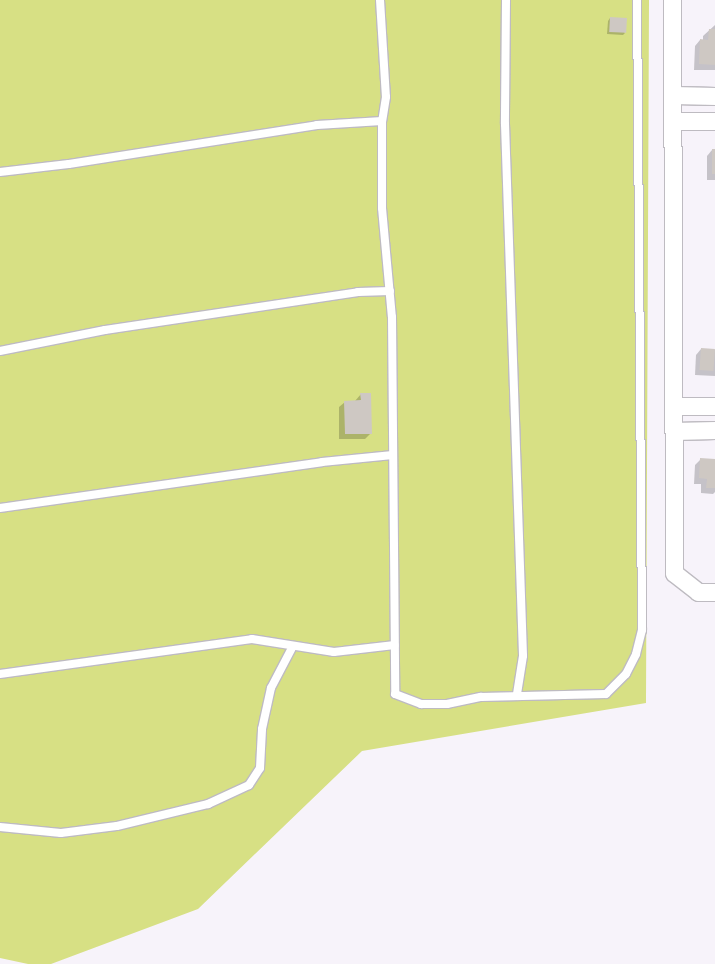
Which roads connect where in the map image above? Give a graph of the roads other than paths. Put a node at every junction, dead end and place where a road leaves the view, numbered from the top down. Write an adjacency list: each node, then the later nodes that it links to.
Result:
1 (380, 0): 7 (lane)
2 (506, 0): 23 (lane)
3 (637, 0): 23 (lane)
4 (672, 0): 5 (street)
5 (674, 95): 6 (street); 8 (street)
6 (715, 96)
7 (382, 121): 10 (lane); 11 (lane)
8 (673, 121): 9 (street); 13 (street)
9 (715, 121)
10 (0, 172)
11 (390, 291): 12 (lane); 17 (lane)
12 (0, 351)
13 (675, 406): 14 (street); 16 (street)
14 (715, 406)
15 (715, 430): 16 (street)
16 (674, 431): 19 (street)
17 (393, 455): 18 (lane); 20 (lane)
18 (0, 508)
19 (715, 592)
20 (395, 645): 21 (lane); 23 (lane)
21 (293, 646): 22 (lane); 24 (lane)
22 (0, 674)
23 (517, 695)
24 (0, 827)

